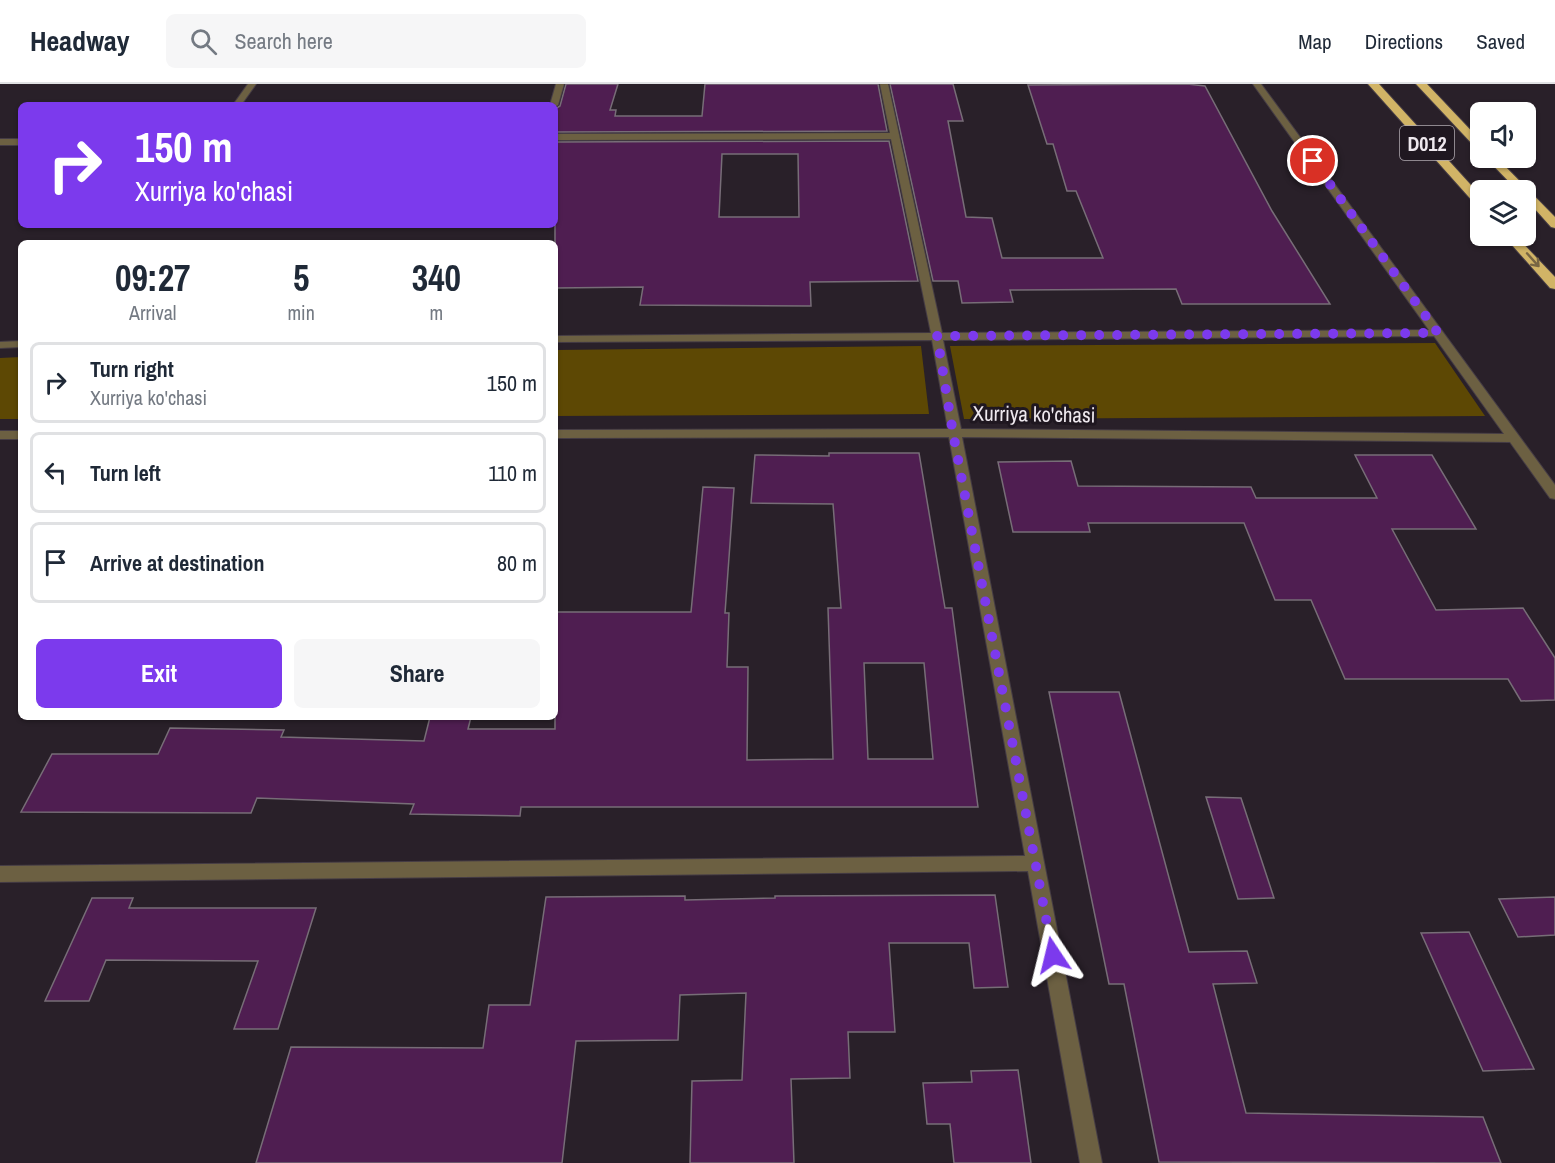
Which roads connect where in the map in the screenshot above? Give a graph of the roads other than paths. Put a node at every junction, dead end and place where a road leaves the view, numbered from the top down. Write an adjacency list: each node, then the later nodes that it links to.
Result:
1 (252, 84): 7 (street)
2 (560, 84): 8 (street)
3 (884, 84): 10 (street)
4 (1257, 84): 21 (street)
5 (1373, 84): 16 (highway, D012)
6 (1421, 84): 9 (highway, D012)
7 (239, 102)
8 (555, 102)
9 (1470, 135)
10 (893, 136): 11 (street); 22 (street)
11 (558, 137)
12 (0, 142): 13 (street)
13 (18, 142)
14 (1501, 168): 15 (highway)
15 (1512, 180)
16 (1470, 191)
17 (1536, 204): 18 (highway)
18 (1555, 224)
19 (1519, 246): 20 (highway, one-way to 20)
20 (1555, 285)
21 (1438, 333): 22 (street); 30 (street)
22 (937, 336): 23 (street); 26 (street)
23 (558, 339)
24 (18, 344): 25 (street)
25 (0, 345)
26 (953, 433): 27 (street, Xurriya ko'chasi); 30 (street, Xurriya ko'chasi); 32 (street)
27 (558, 434)
28 (0, 435): 29 (street)
29 (18, 435)
30 (1514, 438): 31 (street)
31 (1555, 495)
32 (1037, 863): 33 (street); 34 (street)
33 (0, 874)
34 (1091, 1163)

